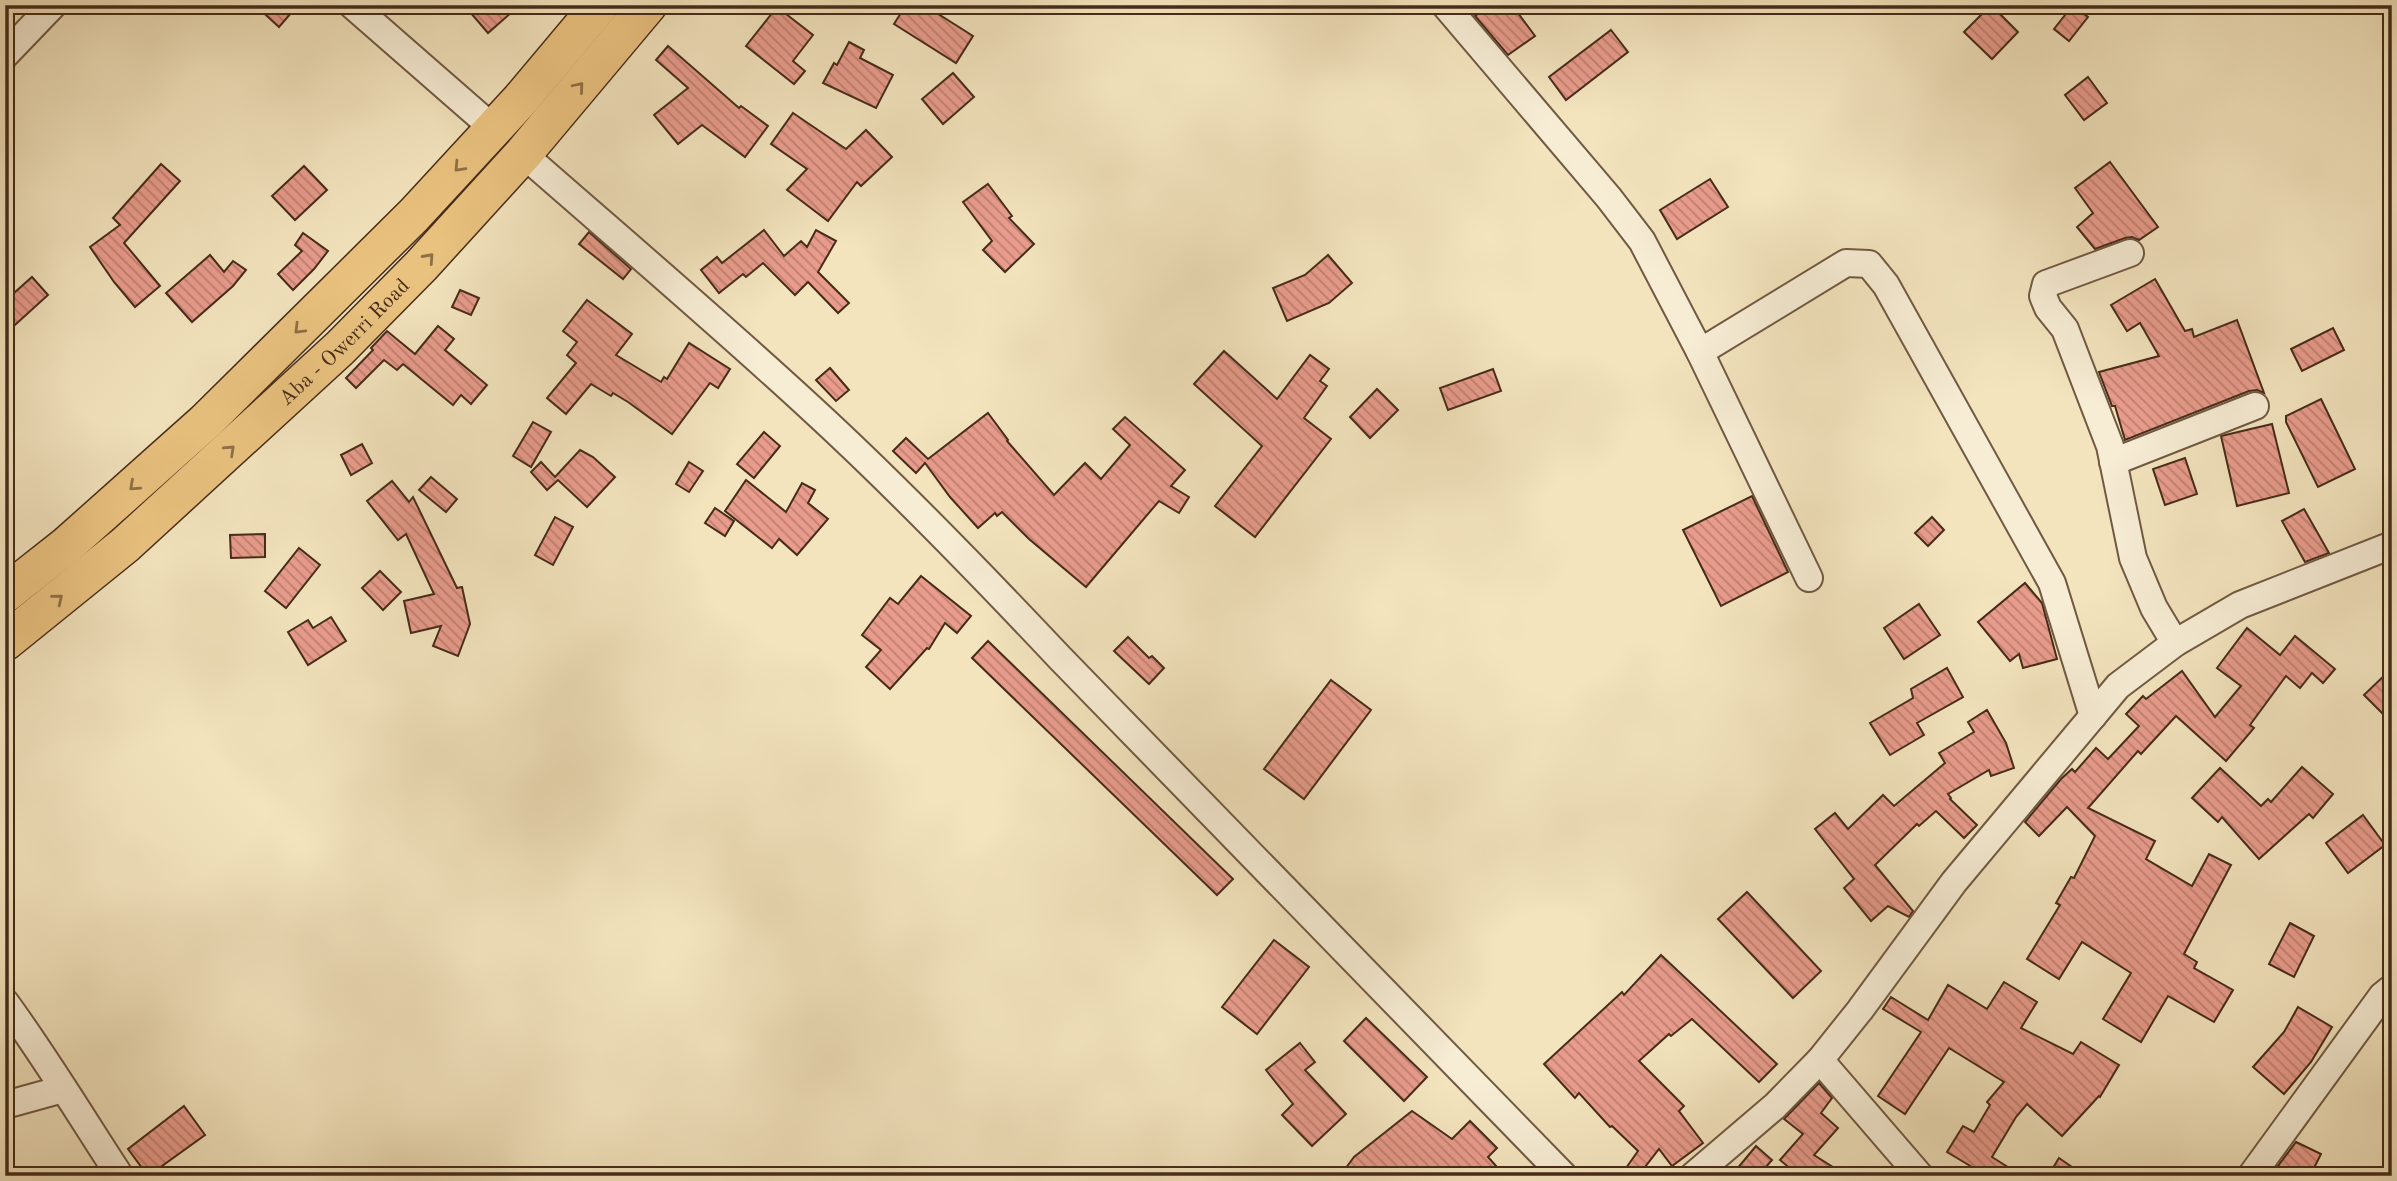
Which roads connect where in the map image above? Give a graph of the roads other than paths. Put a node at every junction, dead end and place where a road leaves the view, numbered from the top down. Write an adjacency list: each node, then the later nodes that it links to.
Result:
1 (53, 5): 6 (street)
2 (352, 5): 7 (street)
3 (600, 5): 7 (highway, Aba - Owerri Road)
4 (648, 5): 8 (highway, Aba - Owerri Road, one-way to 4)
5 (1445, 5): 10 (street)
6 (5, 55)
7 (494, 129): 15 (highway, Aba - Owerri Road, one-way to 15)
8 (523, 154): 16 (highway, Aba - Owerri Road, one-way to 8); 25 (street)
9 (2130, 253): 12 (street)
10 (1700, 352): 14 (street); 18 (street)
11 (2255, 406): 12 (street)
12 (2113, 462): 17 (street)
13 (2392, 545): 17 (street)
14 (1809, 578)
15 (5, 594)
16 (5, 642)
17 (2175, 643): 18 (street)
18 (2093, 716): 21 (street)
19 (2392, 988): 28 (street)
20 (5, 1002): 22 (street)
21 (1820, 1060): 26 (street); 27 (street)
22 (63, 1090): 23 (street); 24 (street)
23 (5, 1105)
24 (120, 1176)
25 (1564, 1176)
26 (1693, 1176)
27 (1920, 1176)
28 (2251, 1176)

